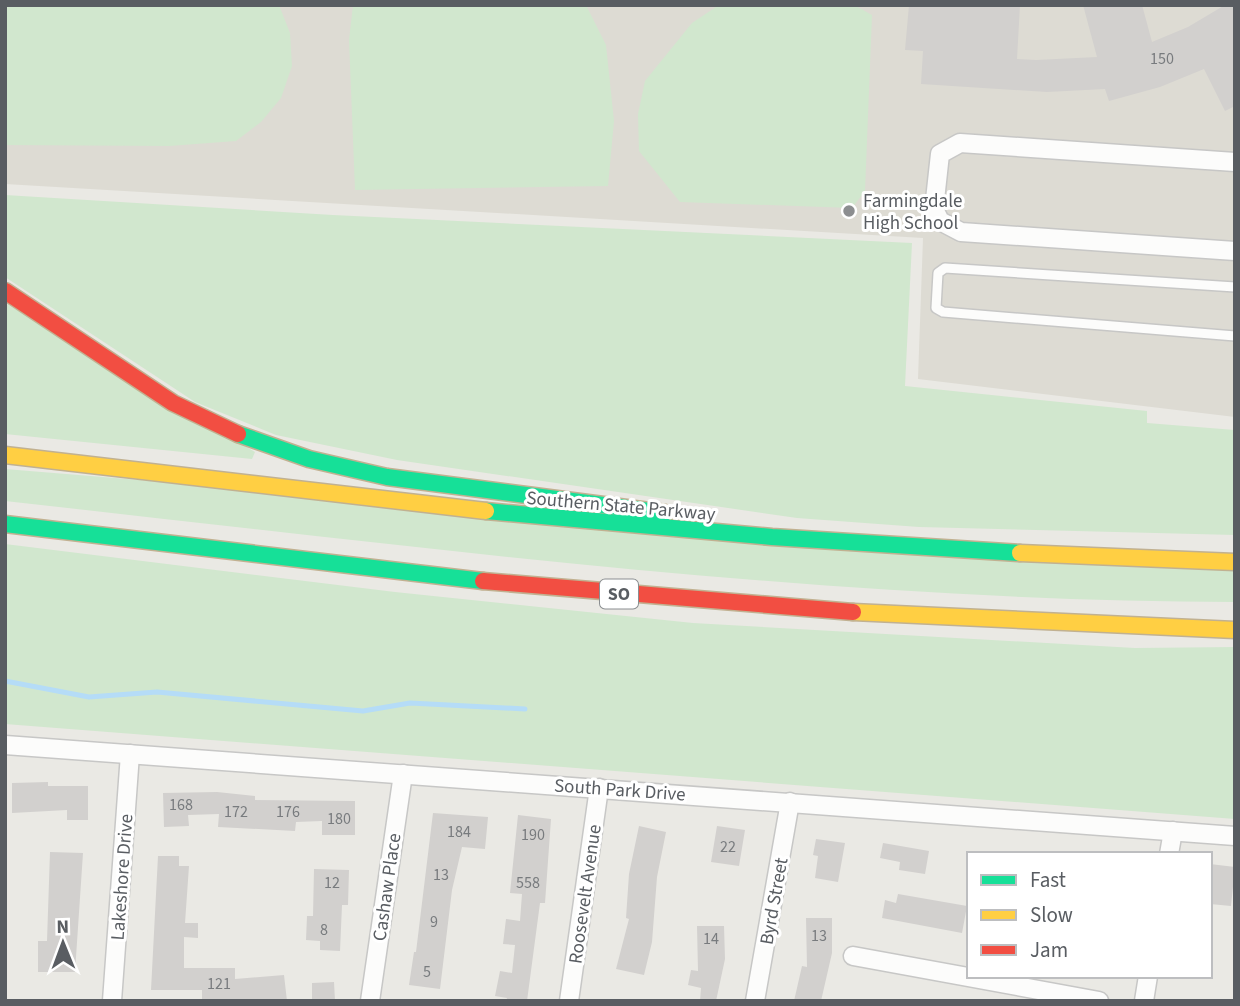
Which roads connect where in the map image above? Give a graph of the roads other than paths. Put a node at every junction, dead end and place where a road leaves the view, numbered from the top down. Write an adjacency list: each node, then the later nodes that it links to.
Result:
1 (1235, 162): 2 (street)
2 (1235, 251)
3 (1235, 287): 5 (lane)
4 (5, 291): 8 (highway)
5 (1235, 336)
6 (5, 455): 8 (highway, Southern State Parkway)
7 (5, 524): 10 (highway, SO)
8 (817, 543): 9 (highway, Southern State Parkway)
9 (1235, 562)
10 (1235, 630)
11 (5, 746): 12 (street, South Park Drive)
12 (130, 754): 13 (street, South Park Drive); 23 (street, Lakeshore Drive)
13 (402, 774): 14 (street, South Park Drive); 24 (street, Cashaw Place)
14 (599, 788): 15 (street, South Park Drive); 25 (street, Roosevelt Avenue)
15 (790, 802): 16 (street, South Park Drive); 26 (street, Byrd Street)
16 (1173, 831): 17 (street, South Park Drive); 18 (street)
17 (1235, 835)
18 (1169, 852)
19 (853, 957): 20 (street)
20 (967, 977)
21 (970, 978): 27 (street)
22 (1148, 978): 28 (street)
23 (112, 1001)
24 (370, 1001)
25 (569, 1001)
26 (755, 1001)
27 (1099, 1001)
28 (1144, 1001)

